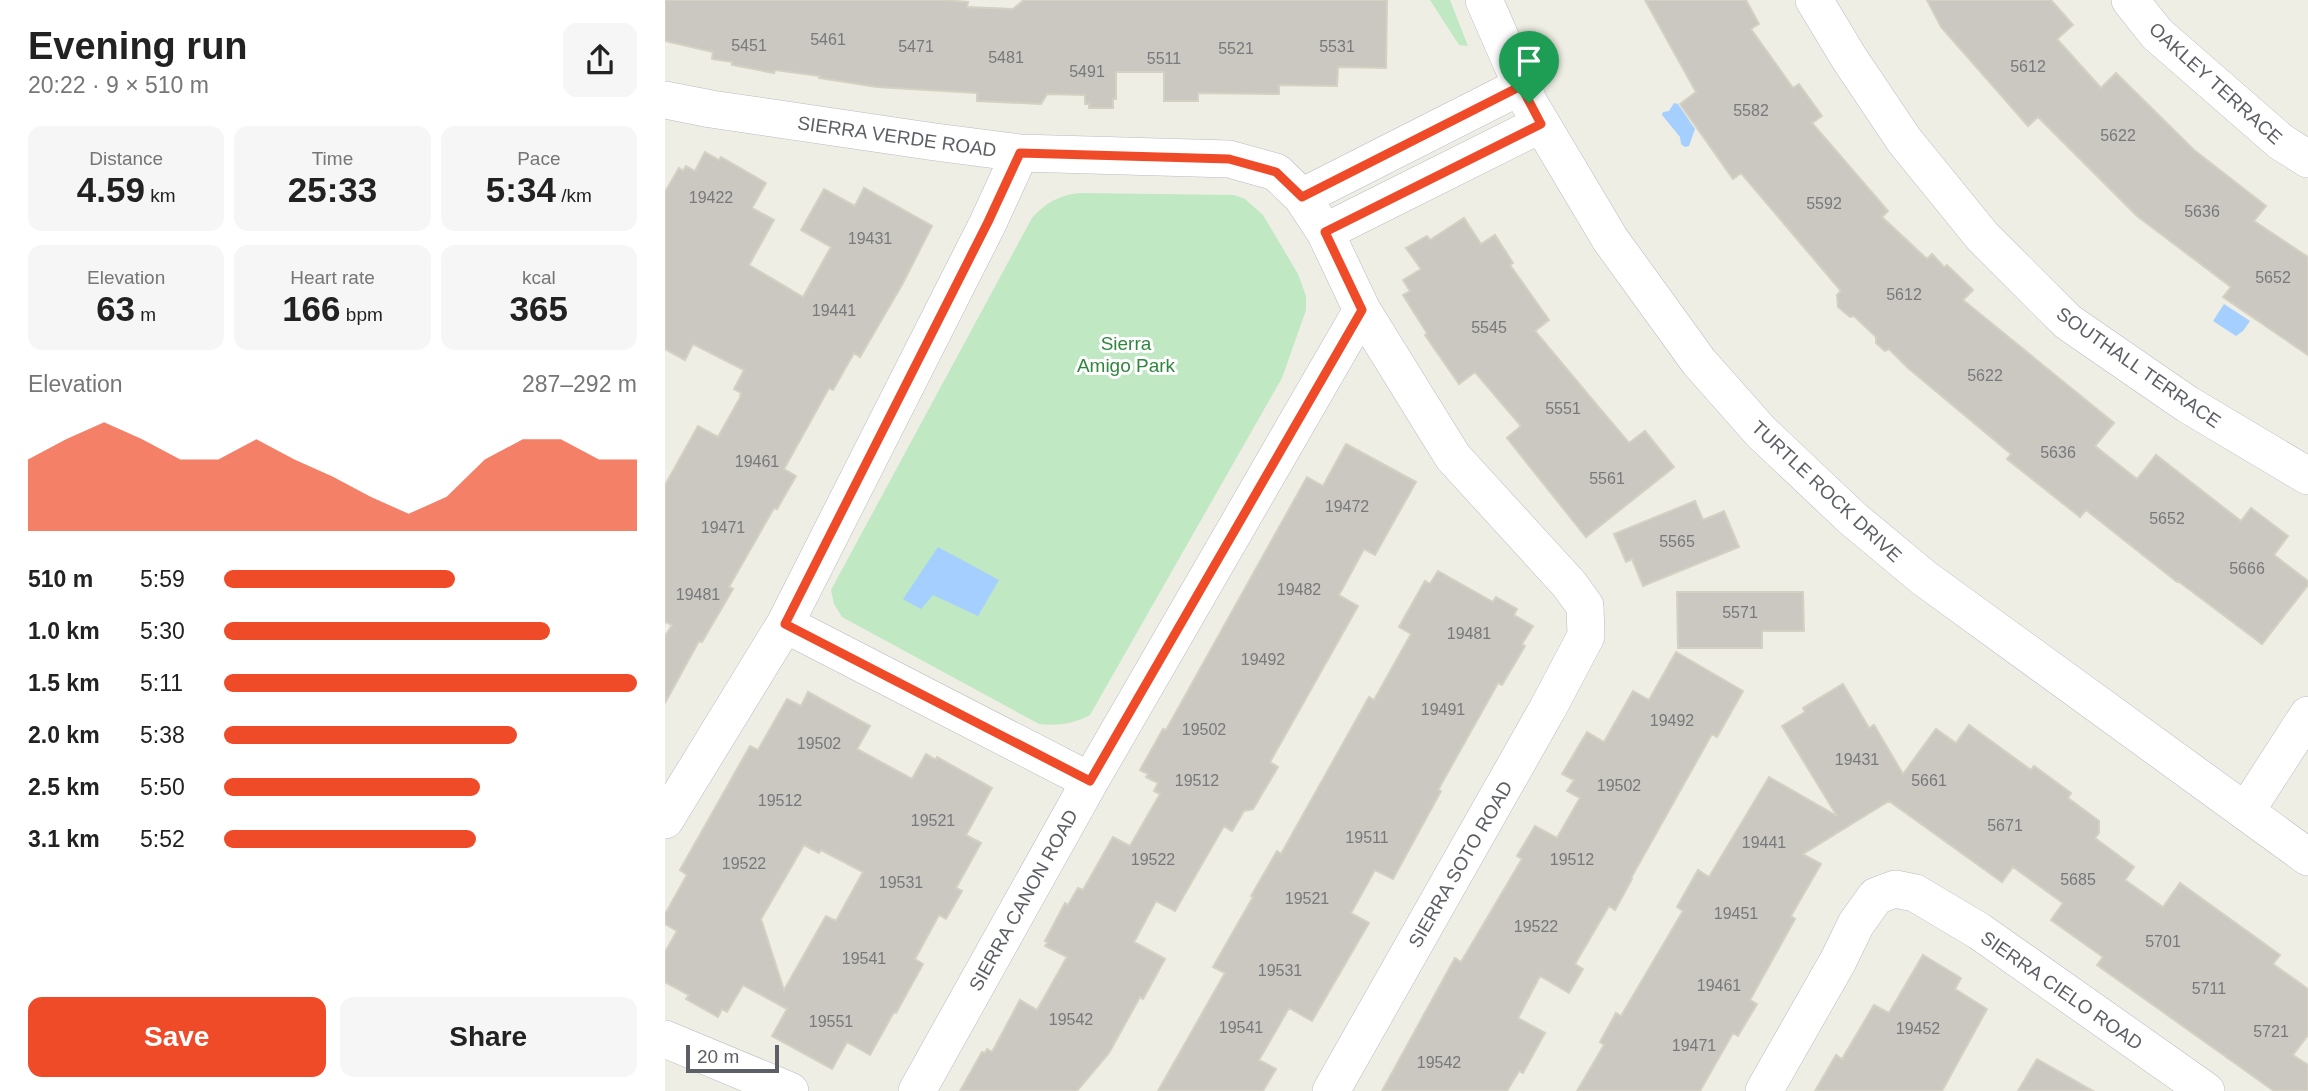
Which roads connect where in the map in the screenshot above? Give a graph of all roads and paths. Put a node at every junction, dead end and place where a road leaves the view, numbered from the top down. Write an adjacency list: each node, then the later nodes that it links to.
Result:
1 (1484, 0): 4 (street, TURTLE ROCK DRIVE)
2 (1814, 0): 12 (street, SOUTHALL TERRACE)
3 (2130, 0): 8 (street, OAKLEY TERRACE)
4 (1521, 86): 6 (street, TURTLE ROCK DRIVE); 9 (street)
5 (665, 100): 7 (street, SIERRA VERDE ROAD)
6 (1541, 124): 10 (street); 17 (street, TURTLE ROCK DRIVE)
7 (1020, 153): 9 (street, SIERRA VERDE ROAD); 13 (street)
8 (2308, 159)
9 (1302, 197): 10 (street, SIERRA VERDE ROAD)
10 (1325, 232): 11 (street, SIERRA VERDE ROAD)
11 (1362, 310): 14 (street, SIERRA VERDE ROAD); 16 (street, SIERRA CANON ROAD)
12 (2308, 476)
13 (785, 624): 16 (street); 18 (street)
14 (1586, 636): 24 (street, SIERRA SOTO ROAD)
15 (2308, 715): 17 (street)
16 (1090, 781): 23 (street, SIERRA CANON ROAD)
17 (2246, 811): 19 (street, TURTLE ROCK DRIVE)
18 (665, 820)
19 (2308, 856)
20 (665, 1039): 22 (street)
21 (2189, 1086): 25 (street, SIERRA CIELO ROAD)
22 (790, 1091)
23 (917, 1091)
24 (1331, 1091)
25 (1764, 1091)

